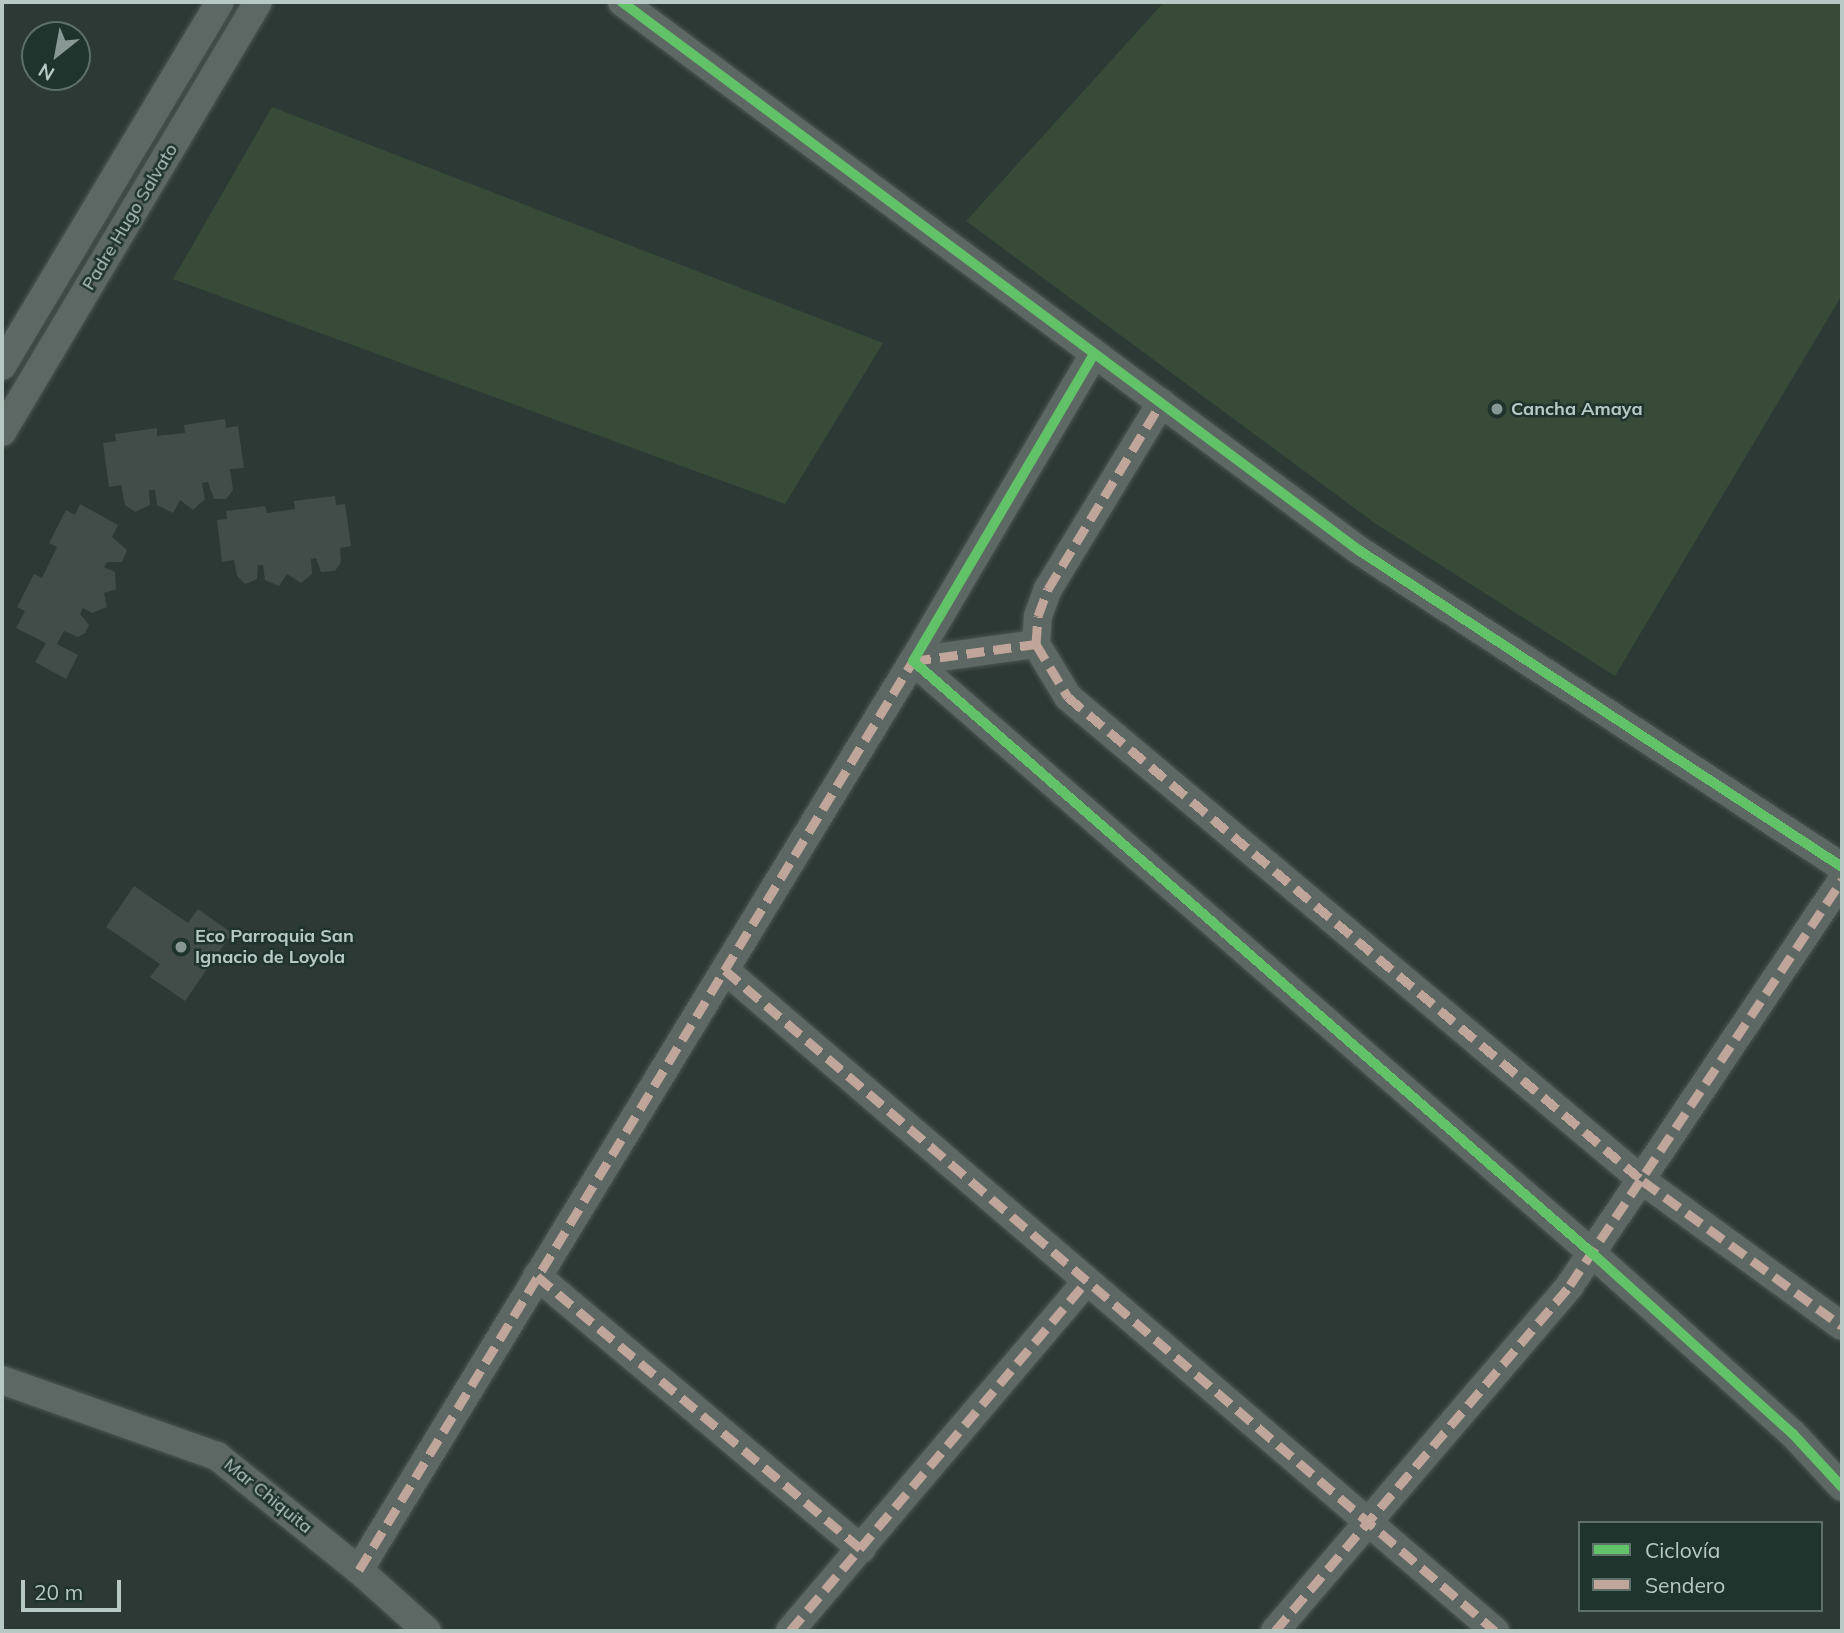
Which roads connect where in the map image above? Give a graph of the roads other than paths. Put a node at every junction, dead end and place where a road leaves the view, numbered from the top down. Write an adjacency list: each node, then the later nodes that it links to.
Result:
1 (220, 2): 5 (street, Padre Hugo Salvato)
2 (258, 2): 7 (street, Padre Hugo Salvato)
3 (622, 2): 4 (street)
4 (1094, 354): 6 (street); 9 (street)
5 (2, 366)
6 (1161, 403): 8 (street); 10 (street)
7 (5, 421)
8 (1036, 644): 9 (street); 13 (street)
9 (913, 661): 12 (street); 14 (street)
10 (1842, 867)
11 (1842, 880): 13 (street)
12 (725, 970): 15 (street); 16 (street)
13 (1643, 1181): 14 (street); 17 (street)
14 (1593, 1254): 19 (street); 20 (street)
15 (537, 1276): 21 (street); 22 (street)
16 (1087, 1281): 20 (street); 21 (street)
17 (1842, 1326)
18 (2, 1380): 22 (street, Mar Chiquita)
19 (1842, 1487)
20 (1366, 1520): 25 (street); 26 (street)
21 (861, 1549): 24 (street)
22 (359, 1570): 23 (street, Mar Chiquita)
23 (427, 1631)
24 (790, 1631)
25 (1275, 1631)
26 (1495, 1631)

